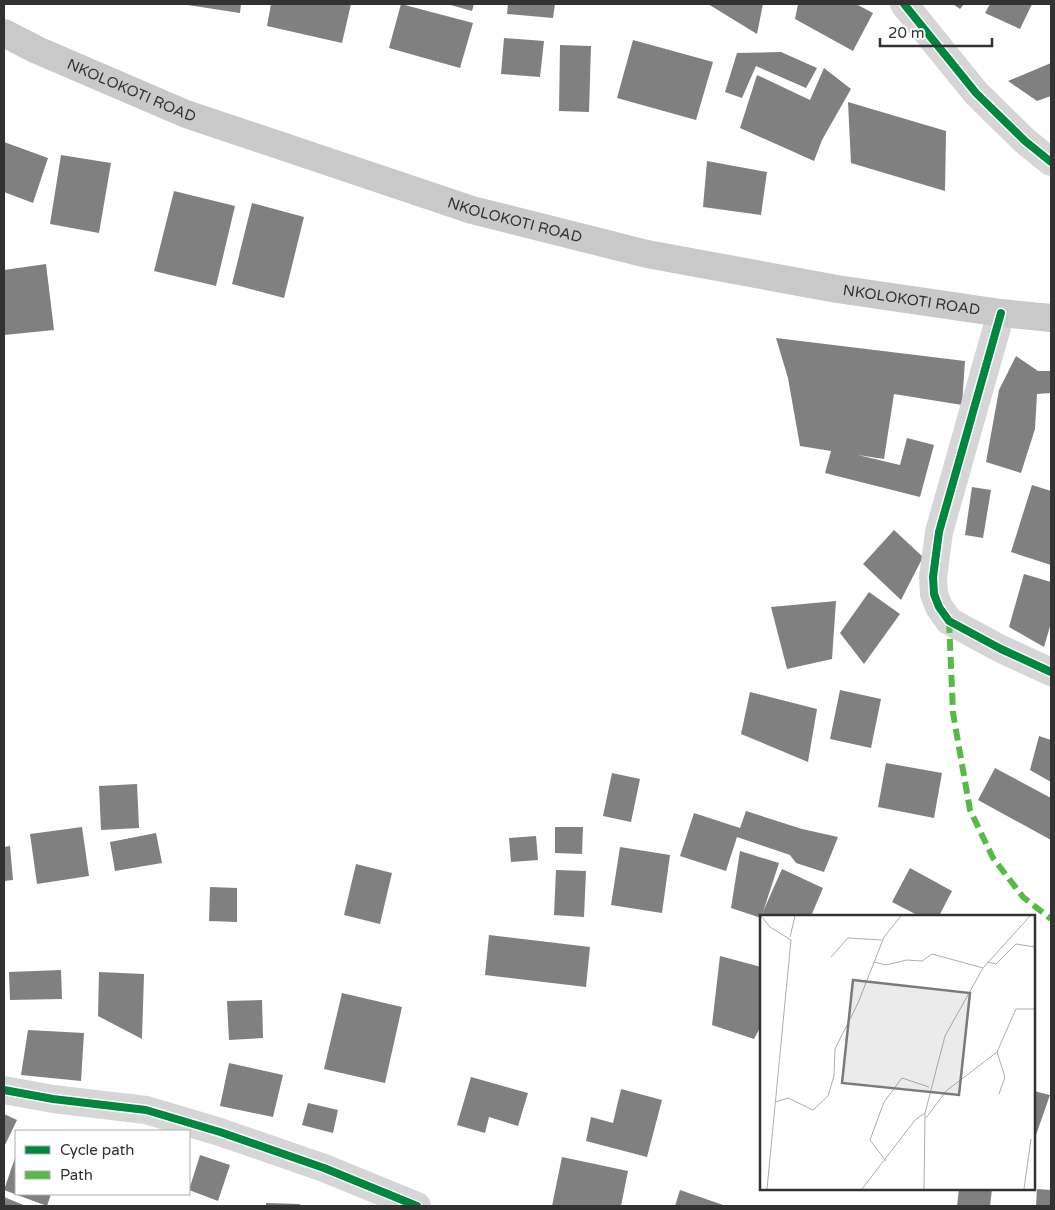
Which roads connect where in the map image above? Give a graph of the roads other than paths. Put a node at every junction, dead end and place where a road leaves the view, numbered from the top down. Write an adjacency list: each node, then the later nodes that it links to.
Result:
1 (904, 4): 3 (street)
2 (4, 33): 4 (main road, NKOLOKOTI ROAD)
3 (1051, 162)
4 (1000, 313): 5 (main road, NKOLOKOTI ROAD); 6 (street)
5 (1051, 318)
6 (1051, 672)
7 (4, 1090): 8 (street)
8 (417, 1206)

